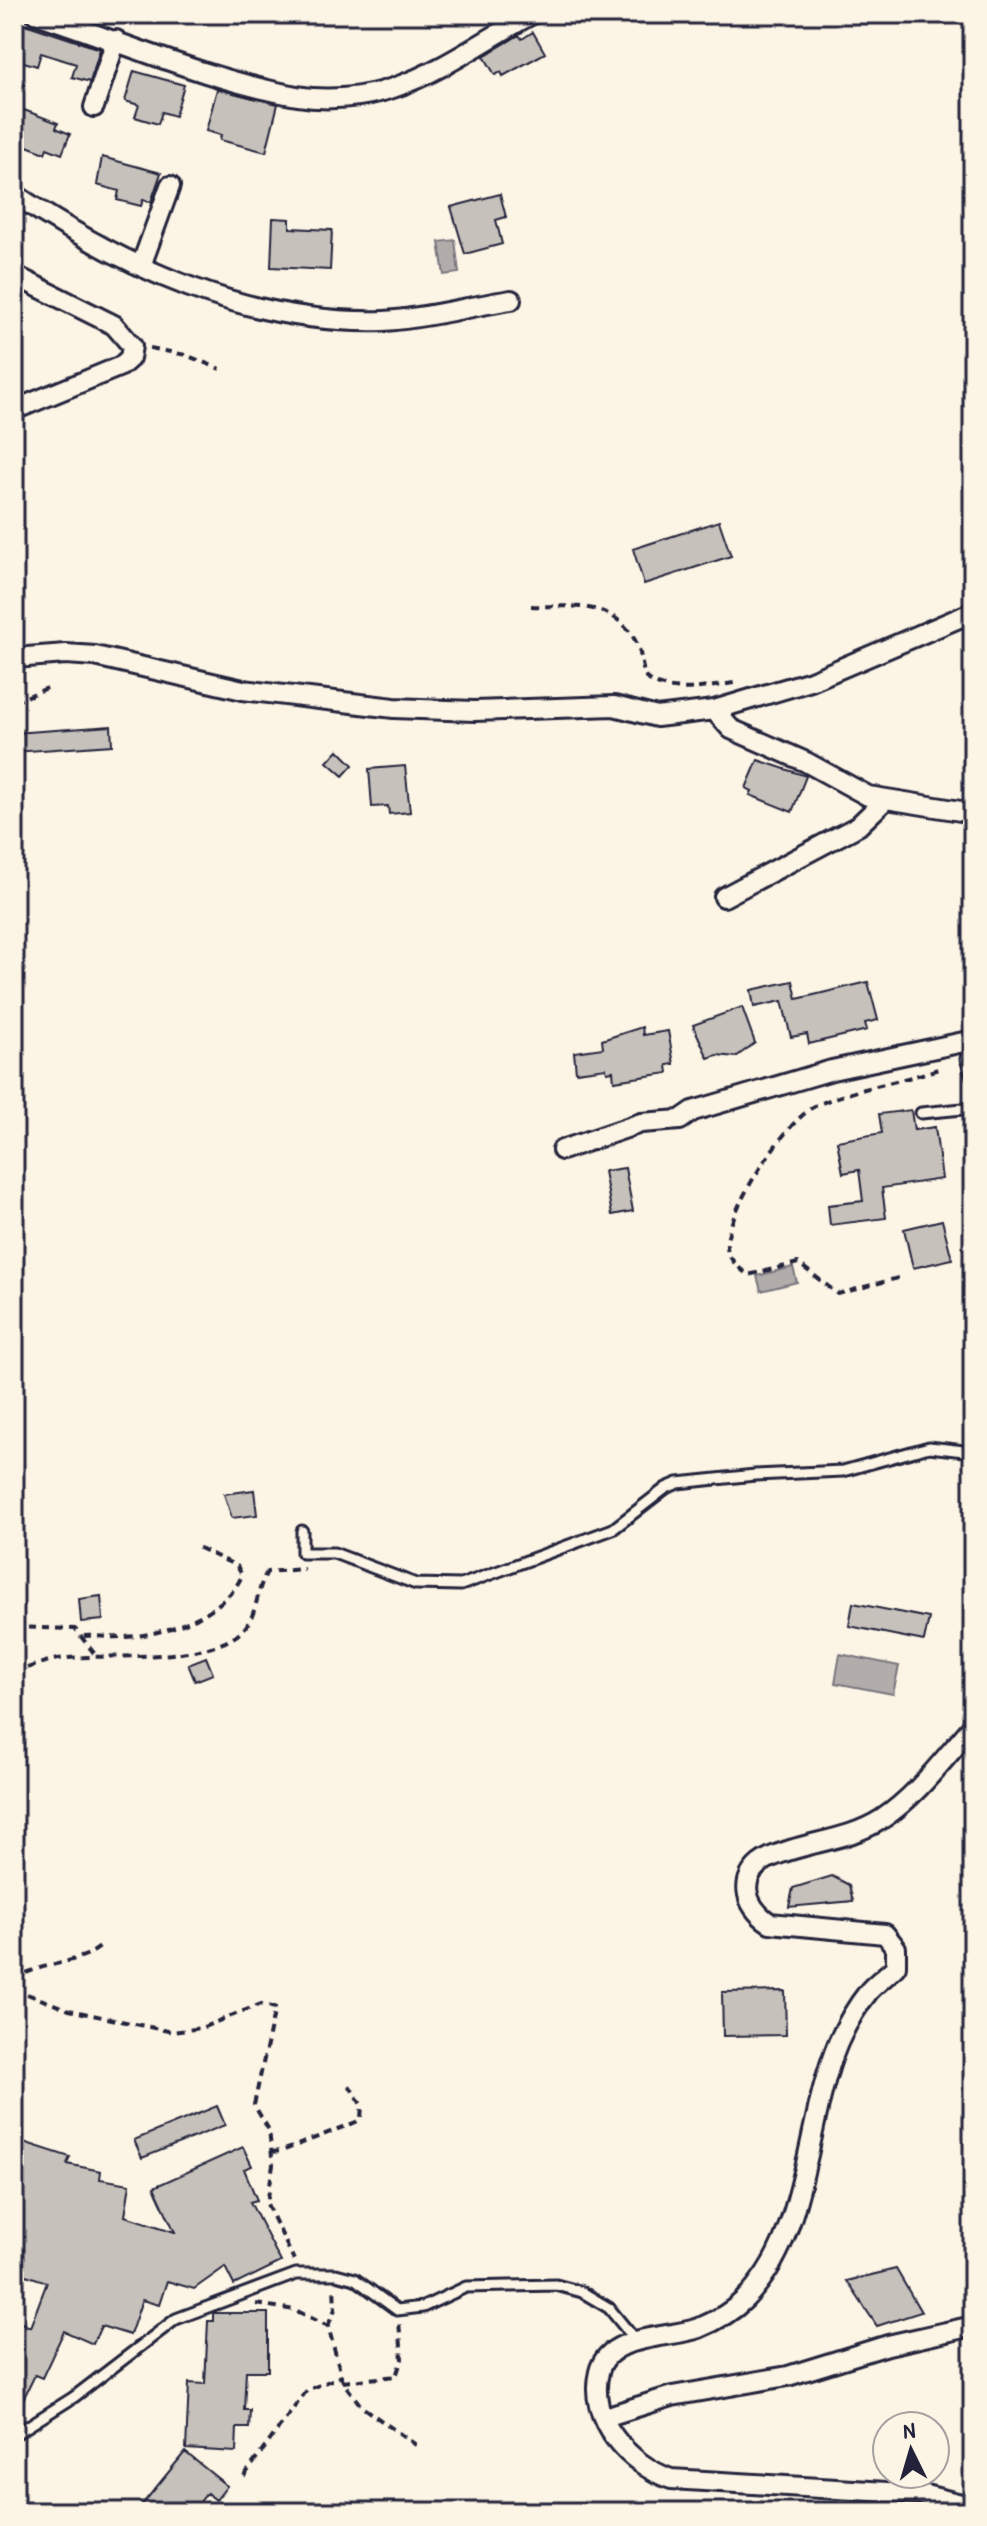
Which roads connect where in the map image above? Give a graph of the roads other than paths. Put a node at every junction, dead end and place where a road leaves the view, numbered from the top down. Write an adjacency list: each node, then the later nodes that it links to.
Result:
1 (36, 14): 3 (street)
2 (532, 14): 3 (street)
3 (116, 40): 4 (street)
4 (94, 107)
5 (170, 186): 7 (street)
6 (14, 194): 7 (street)
7 (141, 266): 9 (street)
8 (14, 275): 10 (street)
9 (511, 300)
10 (14, 410)
11 (973, 612): 13 (street)
12 (14, 658): 13 (street)
13 (714, 710): 14 (street)
14 (884, 801): 15 (street); 16 (street)
15 (973, 813)
16 (724, 897)
17 (970, 1047): 18 (lane); 21 (street)
18 (973, 1080)
19 (973, 1108): 20 (lane)
20 (921, 1113)
21 (562, 1150)
22 (973, 1452): 23 (lane)
23 (302, 1531)
24 (973, 1726): 26 (street)
25 (973, 2326): 27 (street)
26 (636, 2341): 27 (street); 28 (lane)
27 (605, 2417): 29 (street)
28 (14, 2435)
29 (973, 2507)

